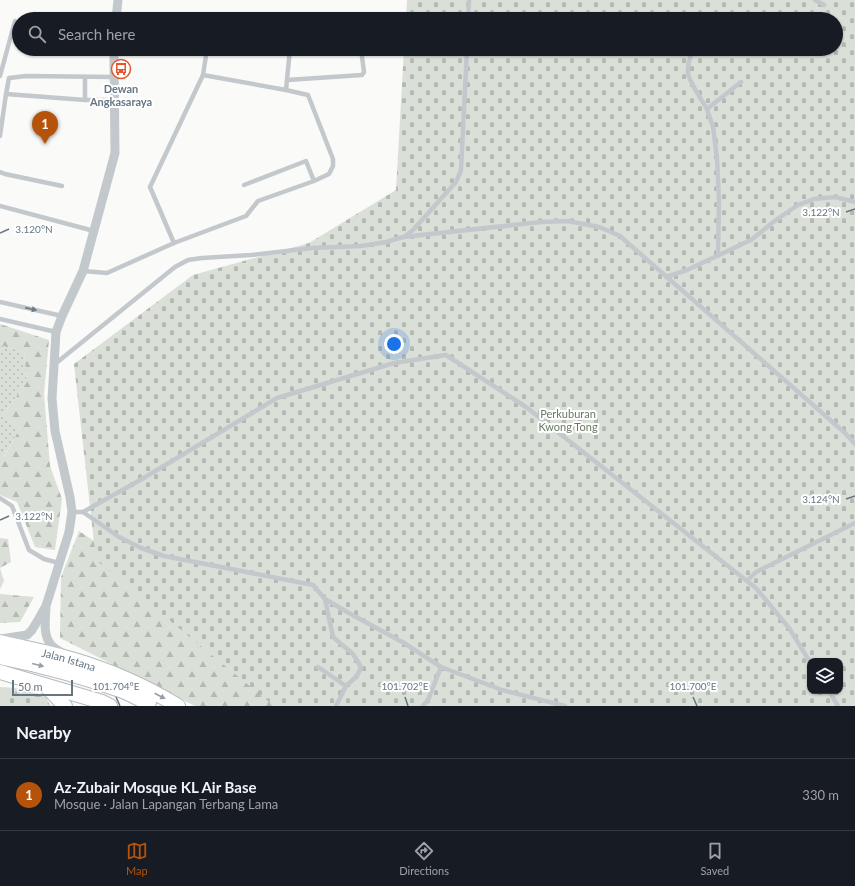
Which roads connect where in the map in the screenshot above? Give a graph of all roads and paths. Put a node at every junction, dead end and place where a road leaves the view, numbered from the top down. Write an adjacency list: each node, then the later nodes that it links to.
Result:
1 (118, 0): 5 (street)
2 (469, 0): 6 (lane)
3 (816, 0): 4 (lane)
4 (824, 5)
5 (117, 12)
6 (468, 12)
7 (12, 32): 15 (lane)
8 (114, 56): 17 (street)
9 (206, 56): 14 (lane)
10 (289, 56): 18 (lane)
11 (363, 56): 18 (lane)
12 (467, 56): 33 (lane)
13 (691, 56): 24 (lane)
14 (203, 75): 20 (lane); 34 (lane)
15 (0, 76)
16 (85, 76): 17 (lane); 21 (lane); 22 (lane)
17 (114, 77): 23 (street)
18 (287, 80): 20 (lane)
19 (741, 82): 24 (lane)
20 (286, 90): 27 (lane)
21 (6, 94): 22 (lane); 25 (lane)
22 (85, 100): 23 (lane)
23 (114, 100): 32 (street)
24 (707, 109): 35 (lane)
25 (0, 136)
26 (0, 172): 29 (lane)
27 (314, 181): 28 (lane); 34 (lane)
28 (244, 185)
29 (62, 186)
30 (855, 202): 35 (lane)
31 (0, 206): 32 (lane)
32 (94, 232): 36 (street)
33 (404, 237): 37 (lane); 42 (lane)
34 (174, 243): 36 (lane)
35 (718, 256): 37 (lane)
36 (83, 271): 39 (street)
37 (666, 278): 43 (lane)
38 (0, 302): 39 (lane, one-way to 39)
39 (62, 316): 41 (street)
40 (0, 320): 41 (lane)
41 (56, 332): 42 (street)
42 (54, 365): 45 (street)
43 (855, 444)
44 (0, 498): 48 (lane)
45 (72, 512): 46 (lane); 48 (street)
46 (83, 512): 49 (lane); 50 (lane)
47 (855, 523): 49 (lane)
48 (59, 563): 51 (street)
49 (747, 581): 55 (lane)
50 (326, 599): 58 (lane); 63 (lane)
51 (46, 606): 52 (street); 56 (street)
52 (0, 639)
53 (0, 642): 56 (main road, Jalan Istana)
54 (0, 656): 65 (highway, one-way to 65)
55 (808, 658)
56 (71, 659): 68 (main road, Jalan Istana, one-way to 68)
57 (318, 667): 63 (lane)
58 (441, 667): 70 (lane); 71 (lane)
59 (0, 672): 60 (main road)
60 (14, 676): 61 (main road); 62 (main road)
61 (0, 677)
62 (46, 686): 66 (main road); 67 (main road)
63 (346, 686): 69 (lane)
64 (830, 694): 72 (lane)
65 (152, 704)
66 (65, 706)
67 (110, 706)
68 (178, 706)
69 (336, 706)
70 (422, 706)
71 (565, 706)
72 (838, 706)

